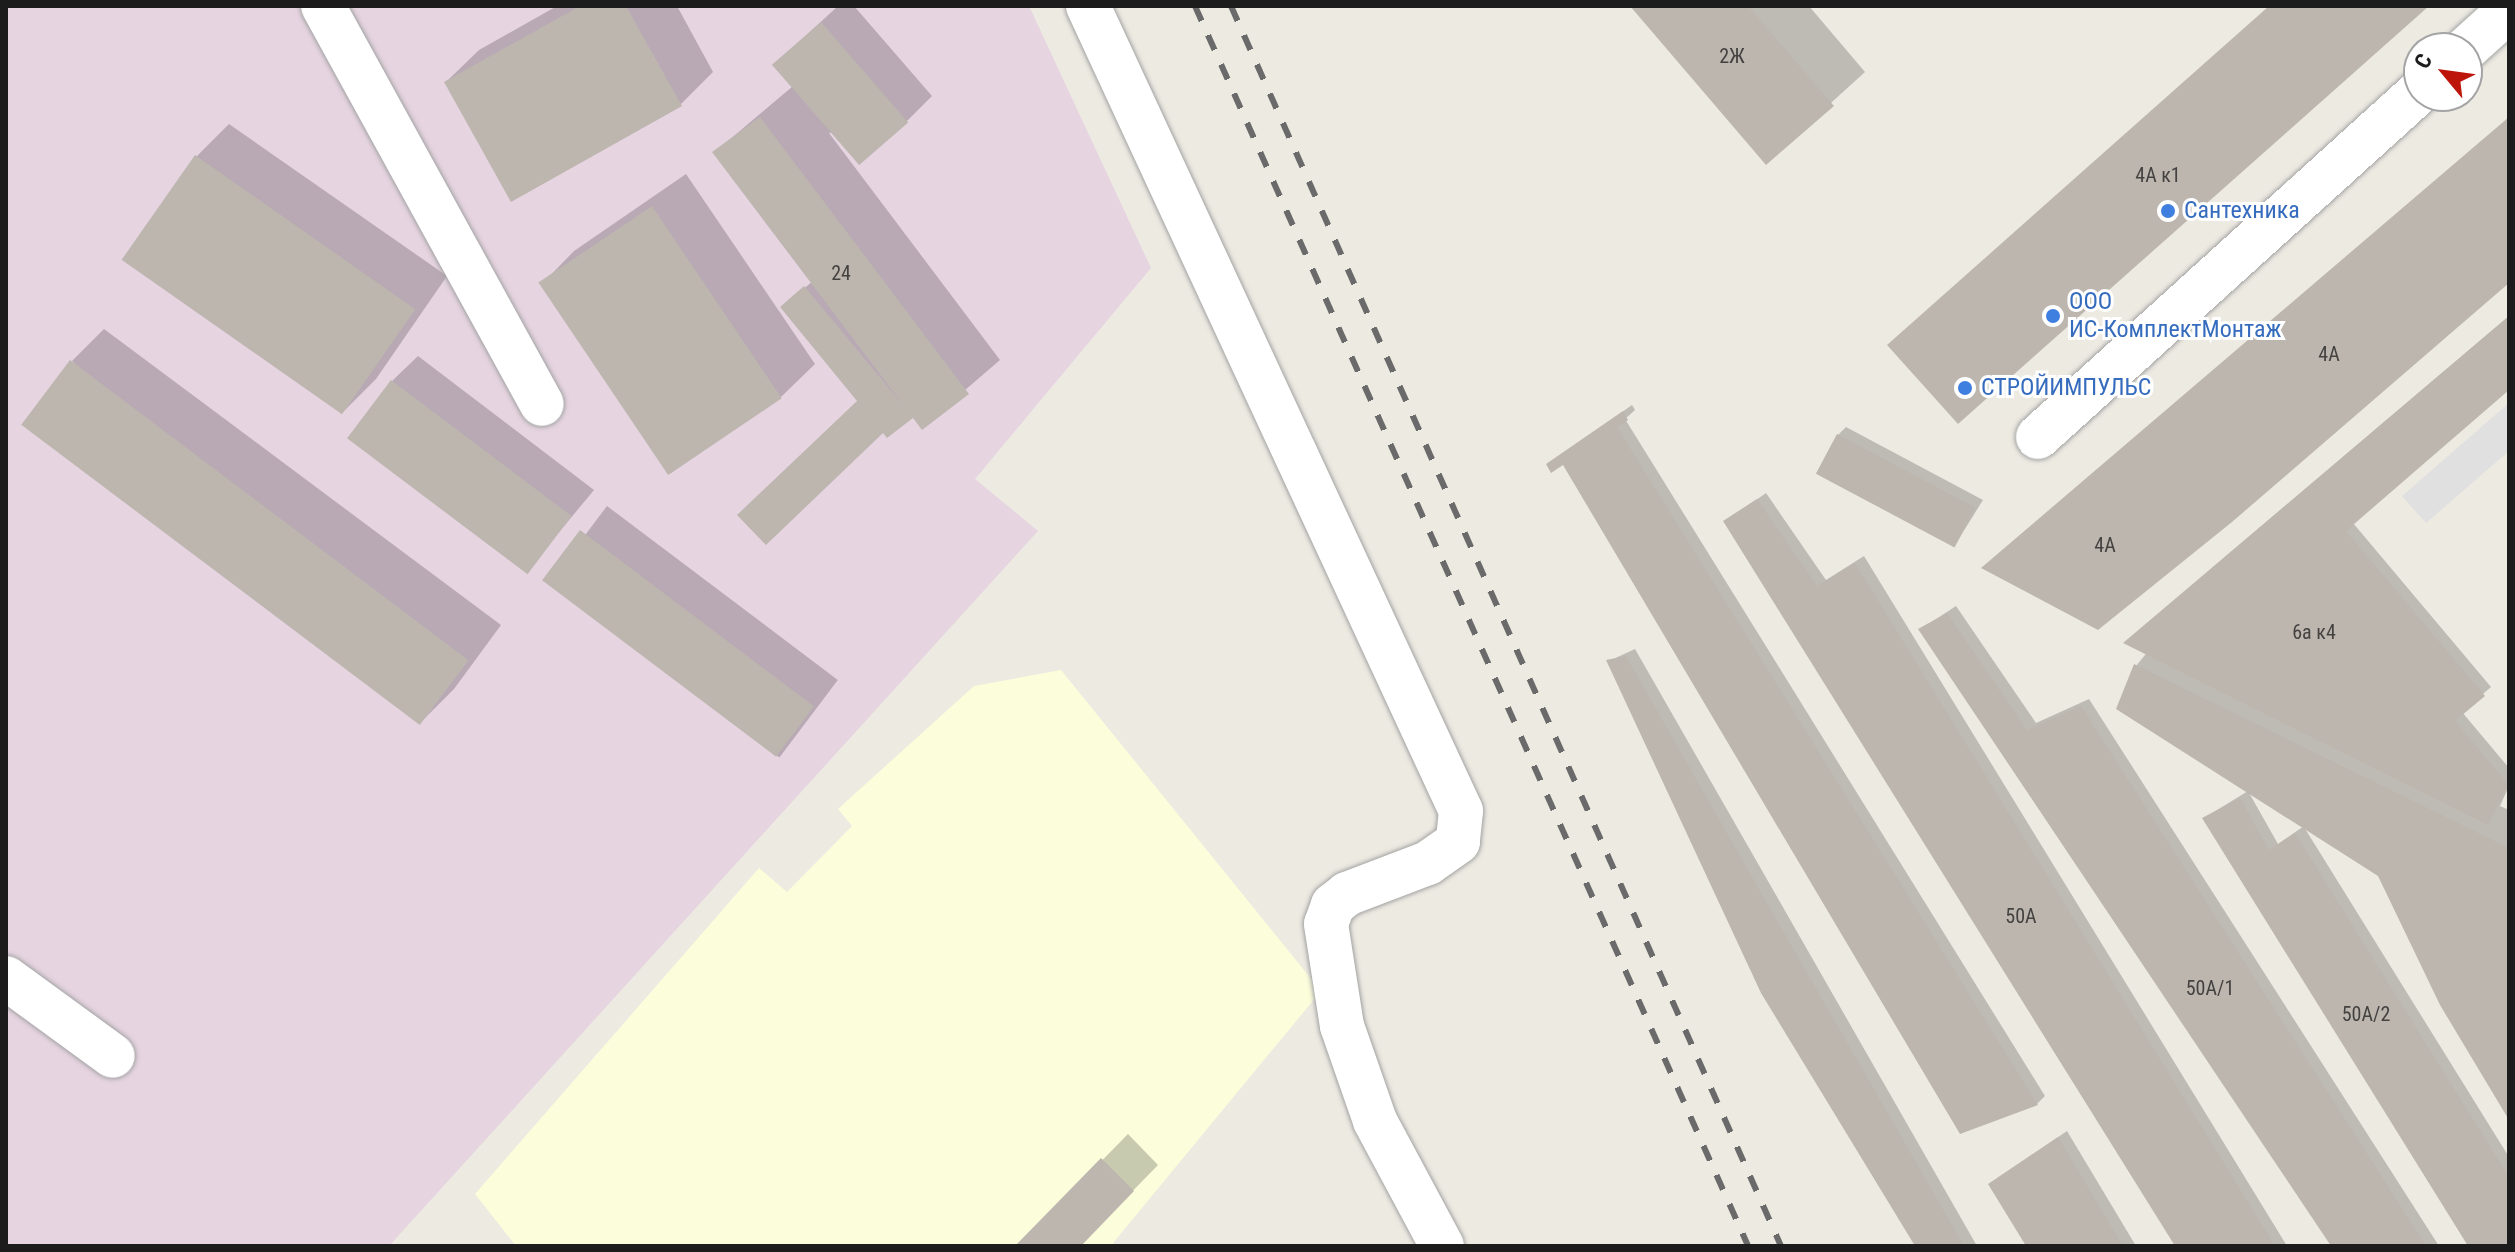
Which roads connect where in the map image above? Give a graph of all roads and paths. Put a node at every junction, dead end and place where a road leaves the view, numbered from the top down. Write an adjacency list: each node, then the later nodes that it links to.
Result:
1 (323, 6): 6 (lane)
2 (1088, 6): 10 (lane)
3 (2509, 10): 4 (lane)
4 (2483, 34)
5 (2403, 106): 7 (lane)
6 (542, 404)
7 (2038, 437)
8 (6, 978): 9 (lane)
9 (113, 1056)
10 (1442, 1246)

